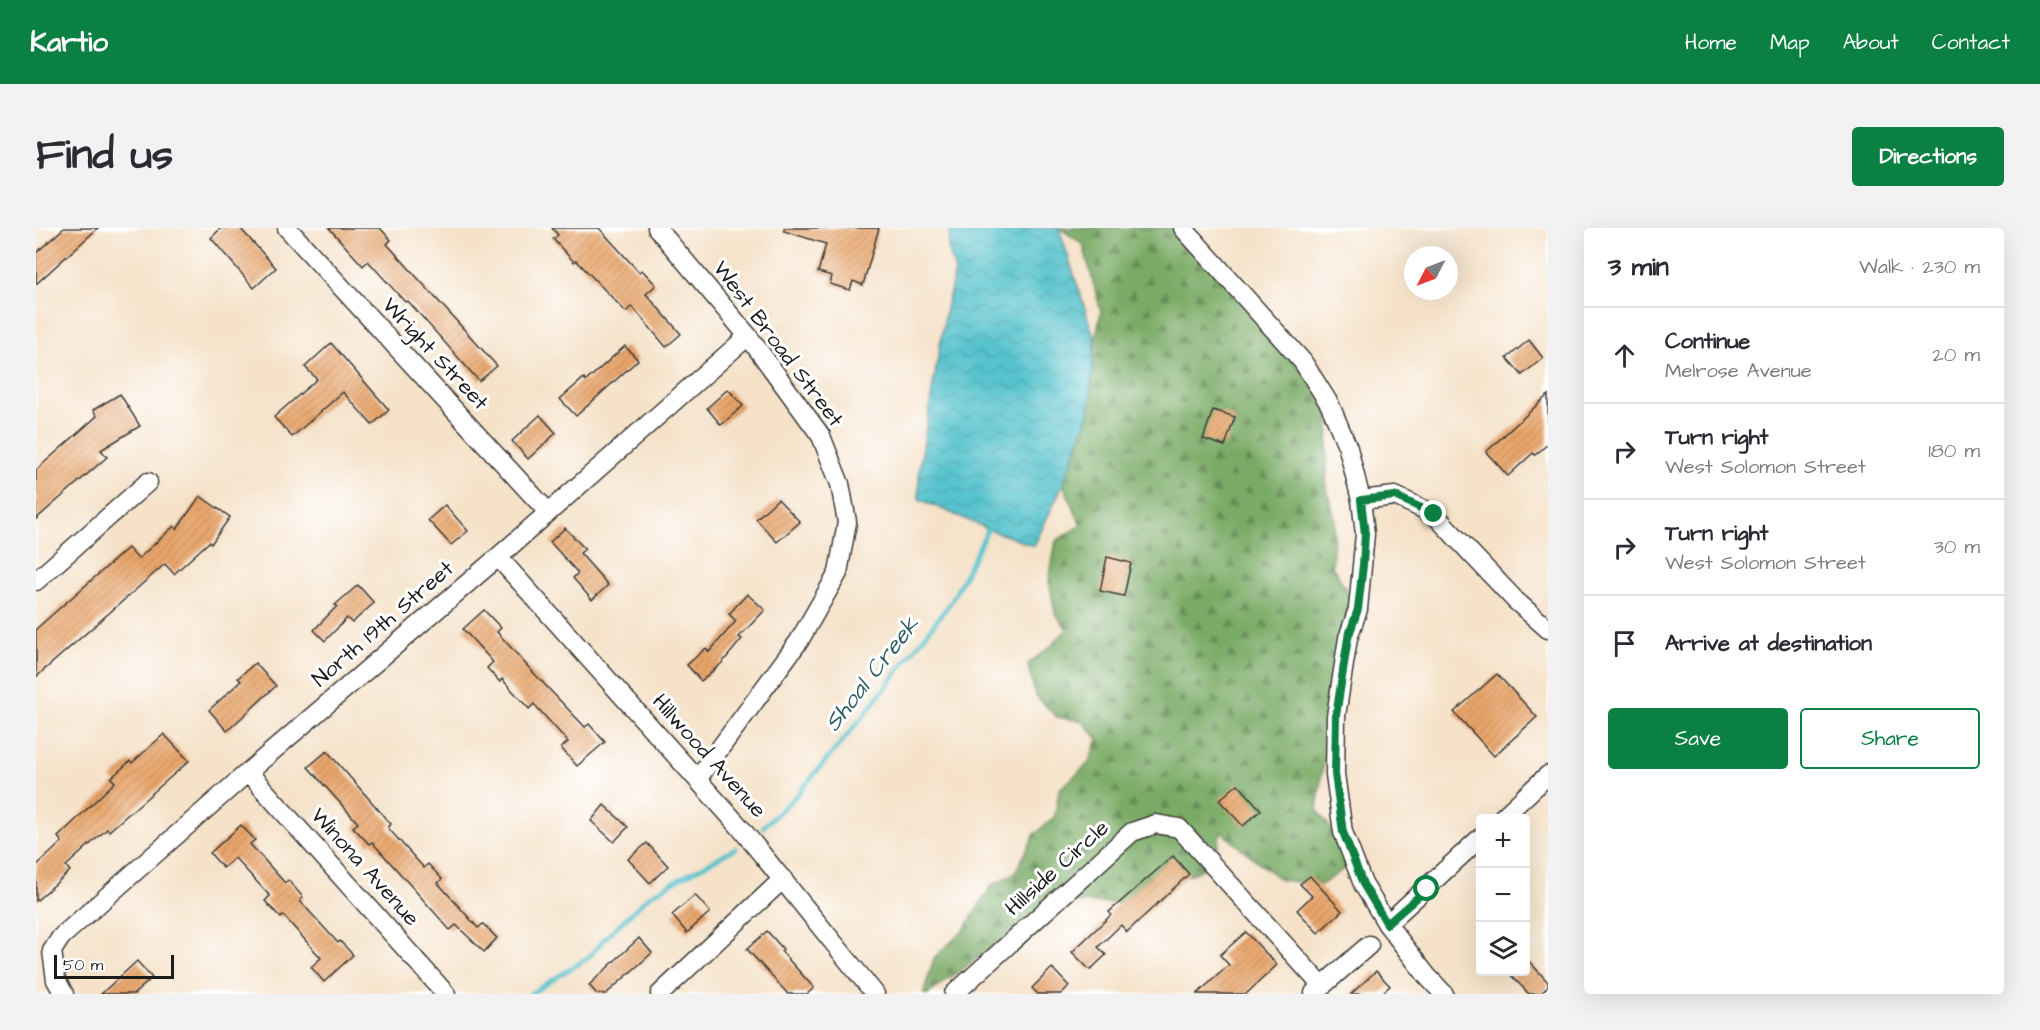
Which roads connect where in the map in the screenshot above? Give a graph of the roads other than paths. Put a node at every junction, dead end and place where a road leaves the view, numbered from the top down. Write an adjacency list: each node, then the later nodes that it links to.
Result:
1 (287, 228): 7 (street, Wright Street)
2 (657, 228): 4 (street, West Broad Street)
3 (1183, 228): 6 (street)
4 (748, 336): 7 (street, North 19th Street); 13 (street, West Broad Street)
5 (148, 482): 9 (street)
6 (1361, 500): 10 (street); 17 (street)
7 (548, 512): 8 (street, North 19th Street)
8 (498, 557): 11 (street, North 19th Street); 13 (street, Hillwood Avenue)
9 (36, 581)
10 (1548, 629)
11 (248, 772): 20 (street, North 19th Street); 21 (street, Winona Avenue)
12 (1548, 776): 14 (street)
13 (698, 778): 16 (street, Hillwood Avenue)
14 (1507, 814)
15 (1476, 842): 17 (street)
16 (783, 879): 22 (street); 23 (street, Hillwood Avenue)
17 (1387, 924): 25 (street)
18 (1369, 945): 19 (street)
19 (1318, 990): 24 (street, Hillside Circle)
20 (64, 994)
21 (446, 994)
22 (660, 994)
23 (875, 994)
24 (954, 994)
25 (1444, 994)

